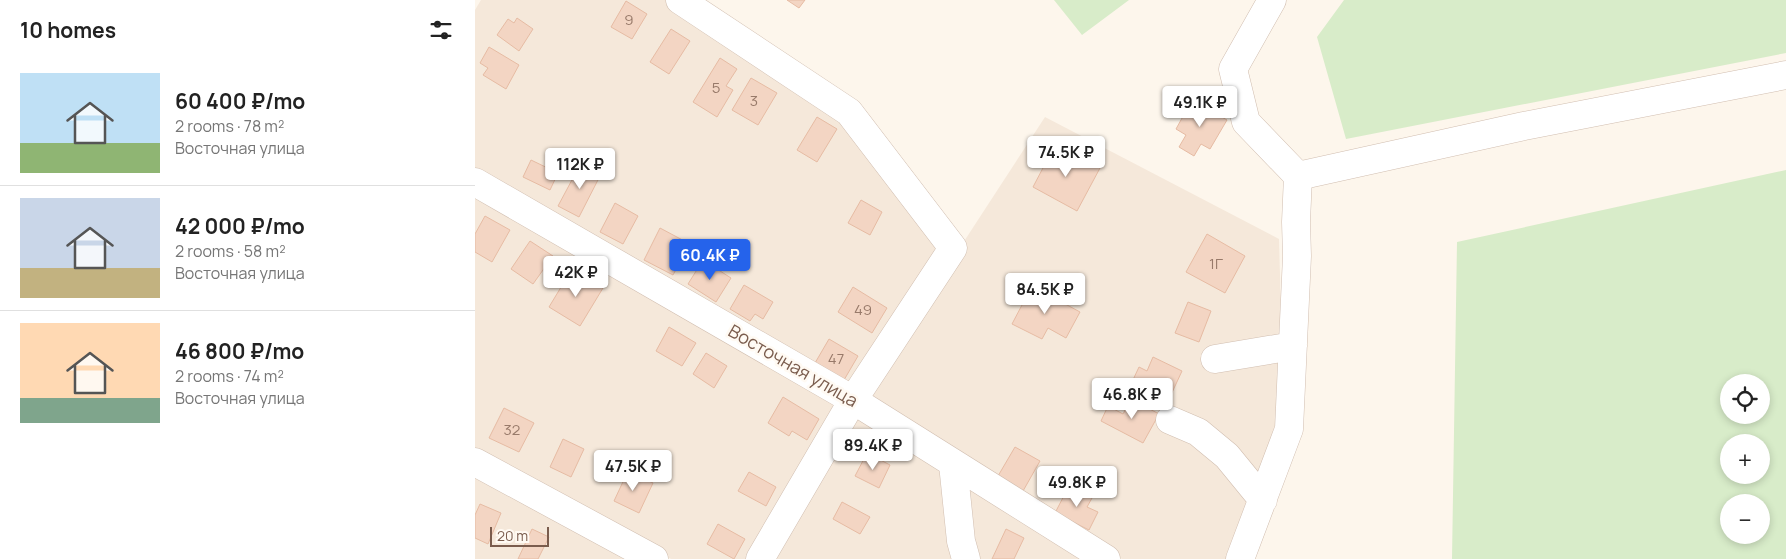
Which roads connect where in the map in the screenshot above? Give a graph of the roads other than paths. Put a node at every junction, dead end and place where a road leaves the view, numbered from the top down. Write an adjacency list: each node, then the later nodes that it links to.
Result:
1 (680, 0): 8 (street)
2 (1272, 0): 4 (street)
3 (1786, 75): 4 (street)
4 (1298, 176): 6 (street)
5 (475, 182): 8 (street, Восточная улица)
6 (1293, 346): 7 (street); 12 (street)
7 (1215, 360)
8 (853, 400): 11 (street, Восточная улица); 14 (street)
9 (1170, 420): 12 (street)
10 (475, 462): 13 (street)
11 (953, 464): 15 (street); 16 (street, Восточная улица)
12 (1263, 500): 17 (street)
13 (654, 559)
14 (760, 559)
15 (966, 559)
16 (1106, 559)
17 (1240, 559)

